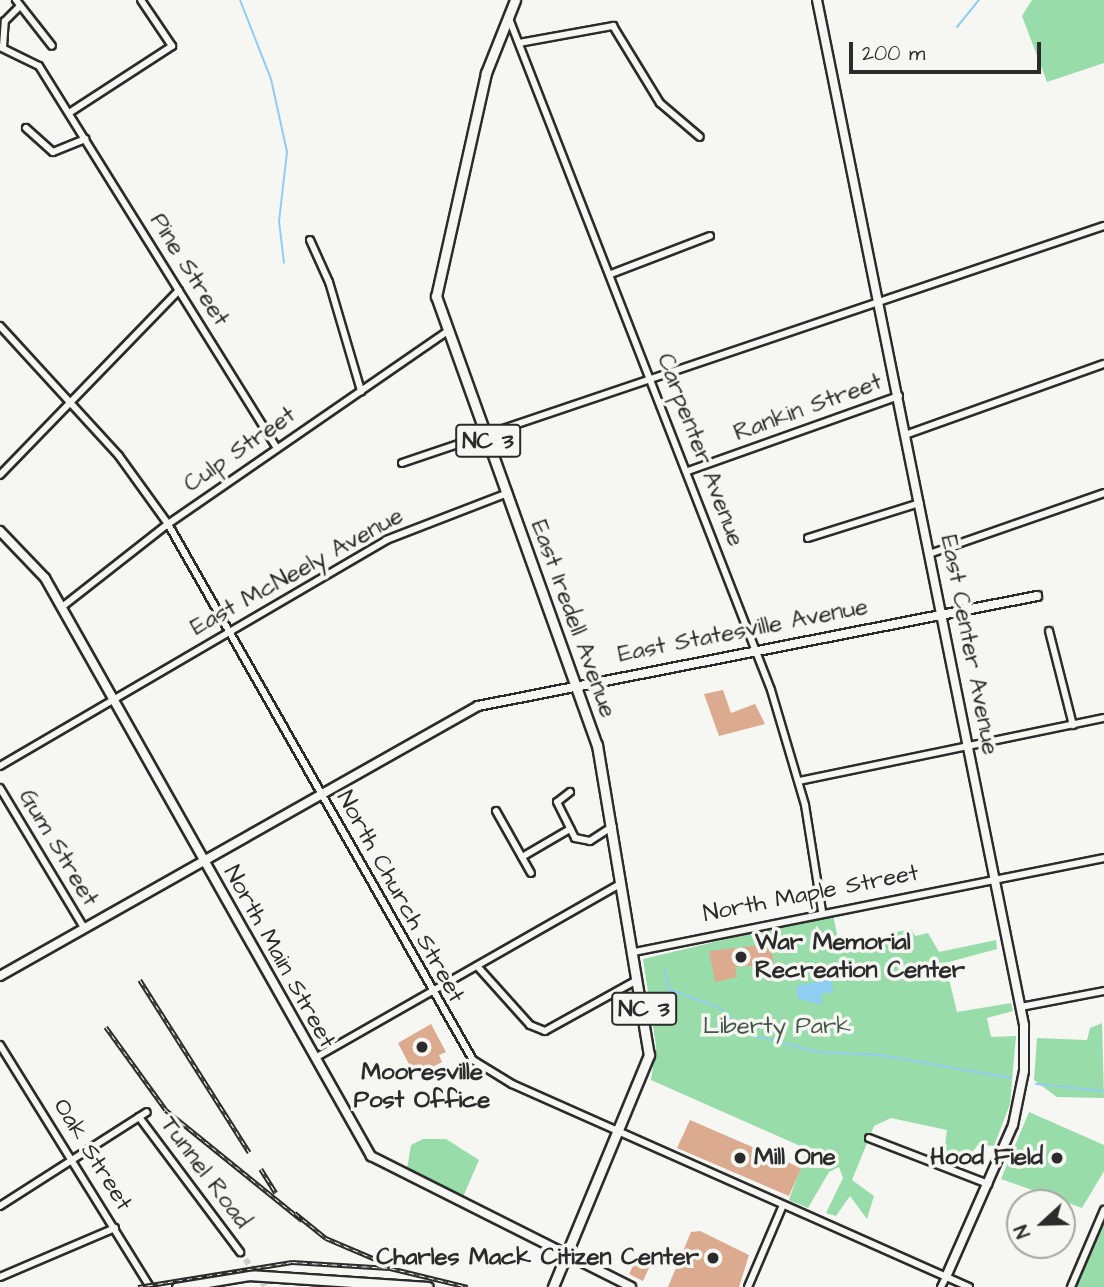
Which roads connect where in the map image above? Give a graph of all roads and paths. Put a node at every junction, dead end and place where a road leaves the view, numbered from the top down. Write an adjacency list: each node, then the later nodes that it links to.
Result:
1 (141, 0): 10 (street)
2 (514, 0): 5 (main road, East Iredell Avenue / NC 3)
3 (817, 0): 19 (street, East Center Avenue)
4 (18, 3): 6 (street); 8 (street)
5 (508, 14): 7 (street, Carpenter Avenue); 21 (main road, East Iredell Avenue / NC 3)
6 (2, 20): 9 (street)
7 (519, 43): 12 (street); 17 (street, Carpenter Avenue)
8 (52, 46)
9 (1, 47): 10 (street, Pine Street)
10 (69, 113): 13 (street, Pine Street)
11 (26, 128): 13 (street)
12 (700, 137)
13 (85, 139): 18 (street, Pine Street)
14 (1104, 226): 19 (street)
15 (710, 236): 17 (street)
16 (310, 240): 24 (street)
17 (611, 274): 23 (street, Carpenter Avenue)
18 (179, 290): 26 (street); 29 (street, Pine Street)
19 (882, 303): 23 (street); 25 (street, East Center Avenue)
20 (0, 326): 26 (street, North Church Street)
21 (446, 332): 24 (street, Culp Street); 28 (main road, East Iredell Avenue / NC 3)
22 (1104, 364): 27 (street)
23 (652, 380): 28 (street); 31 (street, Carpenter Avenue)
24 (361, 391): 29 (street, Culp Street)
25 (901, 395): 27 (street, East Center Avenue); 31 (street, Rankin Street)
26 (70, 401): 32 (street); 36 (street, North Church Street)
27 (908, 434): 35 (street, East Center Avenue)
28 (485, 435): 30 (street); 33 (main road, East Iredell Avenue / NC 3)
29 (277, 448): 36 (street, Culp Street)
30 (402, 463)
31 (688, 471): 45 (street, Carpenter Avenue)
32 (0, 475)
33 (508, 493): 43 (street, East McNeely Avenue); 46 (main road, East Iredell Avenue / NC 3)
34 (1104, 493): 39 (street)
35 (922, 502): 38 (street); 39 (street, East Center Avenue)
36 (167, 524): 41 (street, Culp Street); 43 (street, North Church Street)
37 (0, 531): 41 (street, North Main Street)
38 (808, 538)
39 (932, 553): 42 (street, East Center Avenue)
40 (1037, 596): 42 (street, East Statesville Avenue)
41 (62, 607): 47 (street, North Main Street)
42 (943, 611): 45 (street, East Statesville Avenue); 50 (street, East Center Avenue)
43 (229, 631): 47 (street, East McNeely Avenue); 55 (street, North Church Street)
44 (1049, 631): 49 (street)
45 (757, 651): 46 (street, East Statesville Avenue); 52 (street, Carpenter Avenue)
46 (577, 682): 55 (street, East Statesville Avenue); 57 (main road, East Iredell Avenue / NC 3)
47 (112, 698): 51 (street, East McNeely Avenue); 61 (street, North Main Street)
48 (1104, 718): 49 (street)
49 (1073, 726): 50 (street)
50 (969, 744): 52 (street); 63 (street, East Center Avenue)
51 (0, 766)
52 (800, 781): 65 (street, Carpenter Avenue)
53 (0, 788): 66 (street, Gum Street)
54 (570, 792): 58 (street)
55 (321, 796): 61 (street, East Statesville Avenue); 72 (street, North Church Street)
56 (496, 811): 59 (street)
57 (614, 825): 58 (street); 64 (main road, East Iredell Avenue / NC 3)
58 (570, 830): 59 (street)
59 (522, 857): 62 (street)
60 (1104, 858): 63 (street, North Maple Street)
61 (203, 861): 66 (street, East Statesville Avenue); 75 (street, North Main Street)
62 (531, 873)
63 (996, 877): 65 (street, North Maple Street); 73 (street, East Center Avenue)
64 (623, 882): 67 (main road, East Iredell Avenue / NC 3); 68 (street)
65 (822, 911): 67 (street, North Maple Street)
66 (84, 928): 69 (street, East Statesville Avenue)
67 (634, 952): 70 (main road, East Iredell Avenue / NC 3)
68 (477, 966): 70 (street); 72 (street)
69 (0, 976)
70 (639, 979): 78 (main road, East Iredell Avenue / NC 3)
71 (1104, 991): 73 (street)
72 (431, 992): 75 (street); 78 (street, North Church Street)
73 (1021, 1007): 81 (street, East Center Avenue)
74 (0, 1045): 80 (street, Oak Street)
75 (315, 1058): 87 (street, North Main Street)
76 (147, 1112): 77 (street)
77 (139, 1116): 80 (street); 86 (street, Tunnel Road)
78 (620, 1132): 82 (street, North Church Street); 87 (main road, East Iredell Avenue / NC 3)
79 (869, 1138): 81 (street)
80 (73, 1159): 83 (street); 85 (street, Oak Street)
81 (988, 1184): 89 (street, East Center Avenue)
82 (783, 1205): 89 (street, North Church Street); 95 (street)
83 (0, 1206)
84 (1104, 1210): 98 (street)
85 (115, 1228): 88 (street); 90 (street, Oak Street)
86 (240, 1252)
87 (566, 1255): 93 (main road, NC 3); 94 (street, North Main Street)
88 (0, 1277)
89 (946, 1277): 96 (street, East Center Avenue); 97 (street, North Church Street)
90 (150, 1287)
91 (177, 1287): 92 (main road)
92 (428, 1287)
93 (553, 1287)
94 (631, 1287)
95 (748, 1287)
96 (941, 1287)
97 (969, 1287)
98 (1071, 1287)

